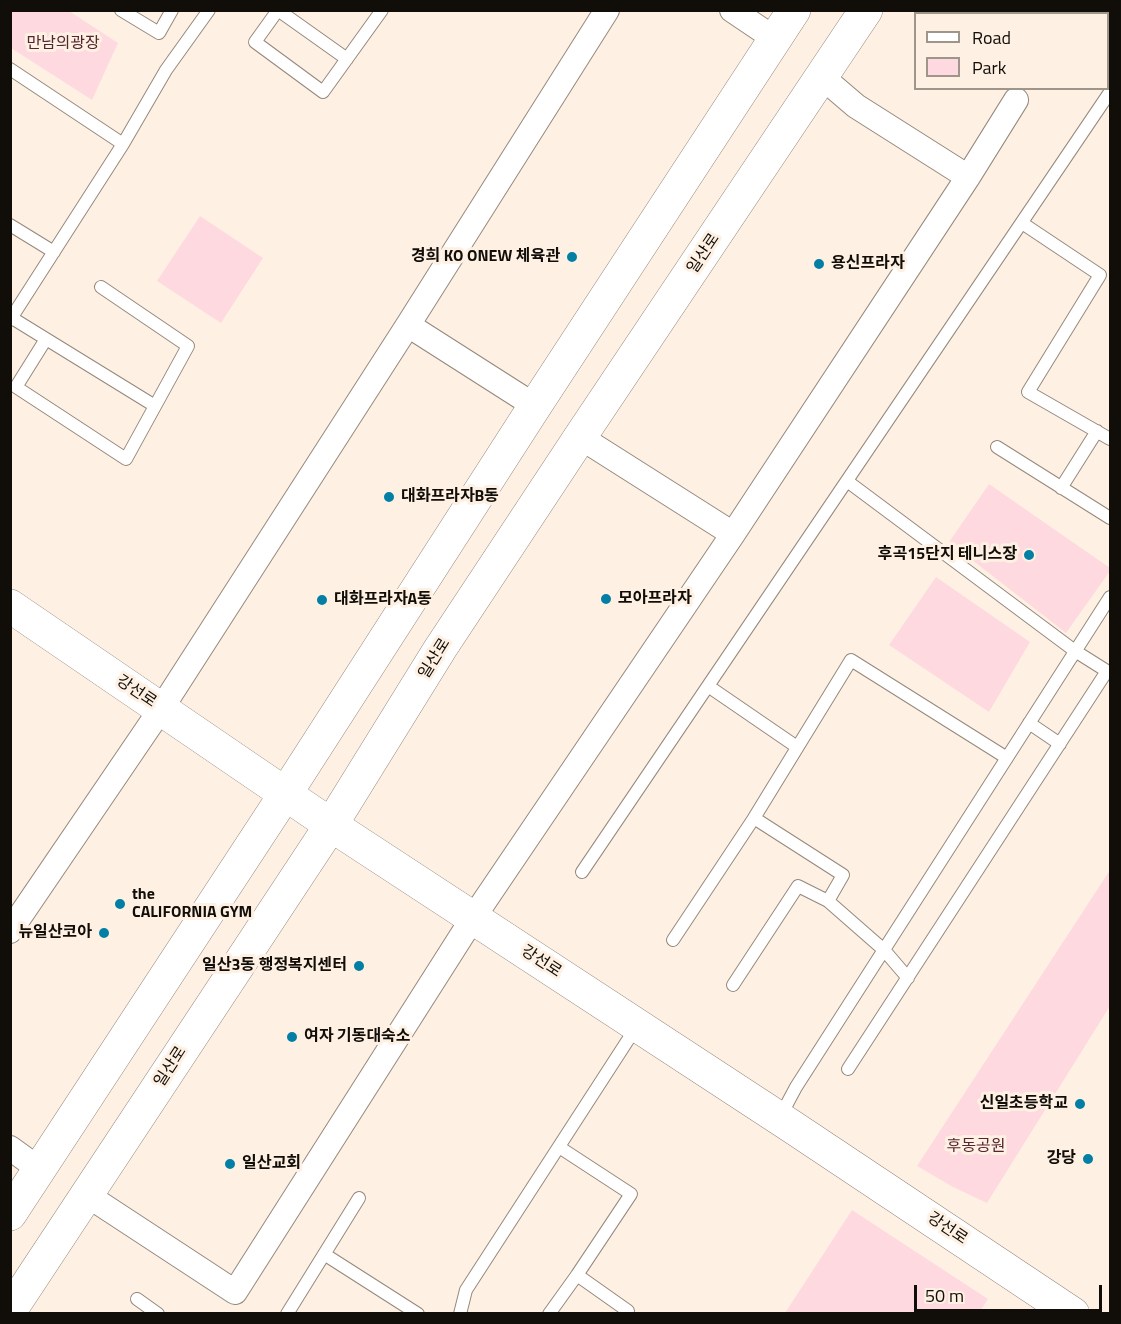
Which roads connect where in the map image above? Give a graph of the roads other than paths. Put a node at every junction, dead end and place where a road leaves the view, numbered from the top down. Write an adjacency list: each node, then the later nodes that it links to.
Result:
1 (120, 10): 2 (lane)
2 (172, 10)
3 (209, 10): 16 (lane)
4 (382, 10): 11 (lane)
5 (607, 10): 23 (street)
6 (732, 10): 10 (street)
7 (794, 10): 10 (main road)
8 (866, 10): 13 (main road, 일산로)
9 (278, 11): 11 (lane); 11 (lane)
10 (775, 39): 26 (main road)
11 (347, 58)
12 (10, 69): 16 (lane)
13 (822, 77): 17 (street); 28 (main road, 일산로)
14 (1110, 92): 18 (lane)
15 (1016, 100): 17 (street)
16 (123, 144): 20 (lane)
17 (968, 177): 34 (street)
18 (1022, 223): 27 (lane); 31 (lane)
19 (10, 225): 20 (lane)
20 (54, 252): 22 (lane)
21 (101, 287): 25 (lane)
22 (11, 319): 24 (lane)
23 (408, 325): 26 (street); 40 (street)
24 (46, 339): 25 (lane); 25 (lane)
25 (155, 406)
26 (536, 406): 45 (main road)
27 (1097, 431): 29 (lane); 32 (lane)
28 (580, 437): 34 (street); 47 (main road, 일산로)
29 (1110, 440)
30 (997, 447): 32 (lane)
31 (847, 481): 37 (lane); 39 (lane)
32 (1061, 488): 33 (lane)
33 (1110, 518)
34 (733, 534): 50 (street)
35 (1110, 597): 37 (lane)
36 (10, 606): 40 (main road, 강선로)
37 (1075, 651): 38 (lane); 41 (lane)
38 (1109, 672): 42 (lane)
39 (708, 686): 43 (lane); 48 (lane)
40 (161, 709): 45 (main road, 강선로); 51 (street)
41 (1029, 723): 42 (lane); 44 (lane)
42 (1060, 744): 54 (lane)
43 (797, 747): 44 (lane); 46 (lane)
44 (1007, 758): 53 (lane)
45 (286, 793): 47 (main road, 강선로); 61 (main road)
46 (754, 818): 49 (lane); 52 (lane)
47 (331, 825): 50 (main road, 강선로); 62 (main road, 일산로)
48 (582, 872)
49 (828, 902): 53 (lane); 55 (lane)
50 (473, 918): 56 (main road, 강선로); 62 (street)
51 (10, 931)
52 (674, 940)
53 (884, 950): 54 (lane); 58 (lane)
54 (908, 978): 57 (lane)
55 (733, 985)
56 (638, 1025): 58 (main road, 강선로); 59 (lane)
57 (848, 1069)
58 (779, 1118): 75 (main road, 강선로)
59 (559, 1147): 66 (lane); 72 (lane)
60 (10, 1148): 61 (street)
61 (39, 1169): 64 (main road)
62 (87, 1195): 68 (main road, 일산로)
63 (359, 1198): 65 (lane)
64 (10, 1214)
65 (324, 1254): 70 (lane); 71 (lane)
66 (577, 1275): 73 (lane); 74 (lane)
67 (136, 1299): 69 (lane)
68 (10, 1311)
69 (158, 1314)
70 (287, 1314)
71 (418, 1314)
72 (460, 1314)
73 (549, 1314)
74 (626, 1314)
75 (1074, 1314)

